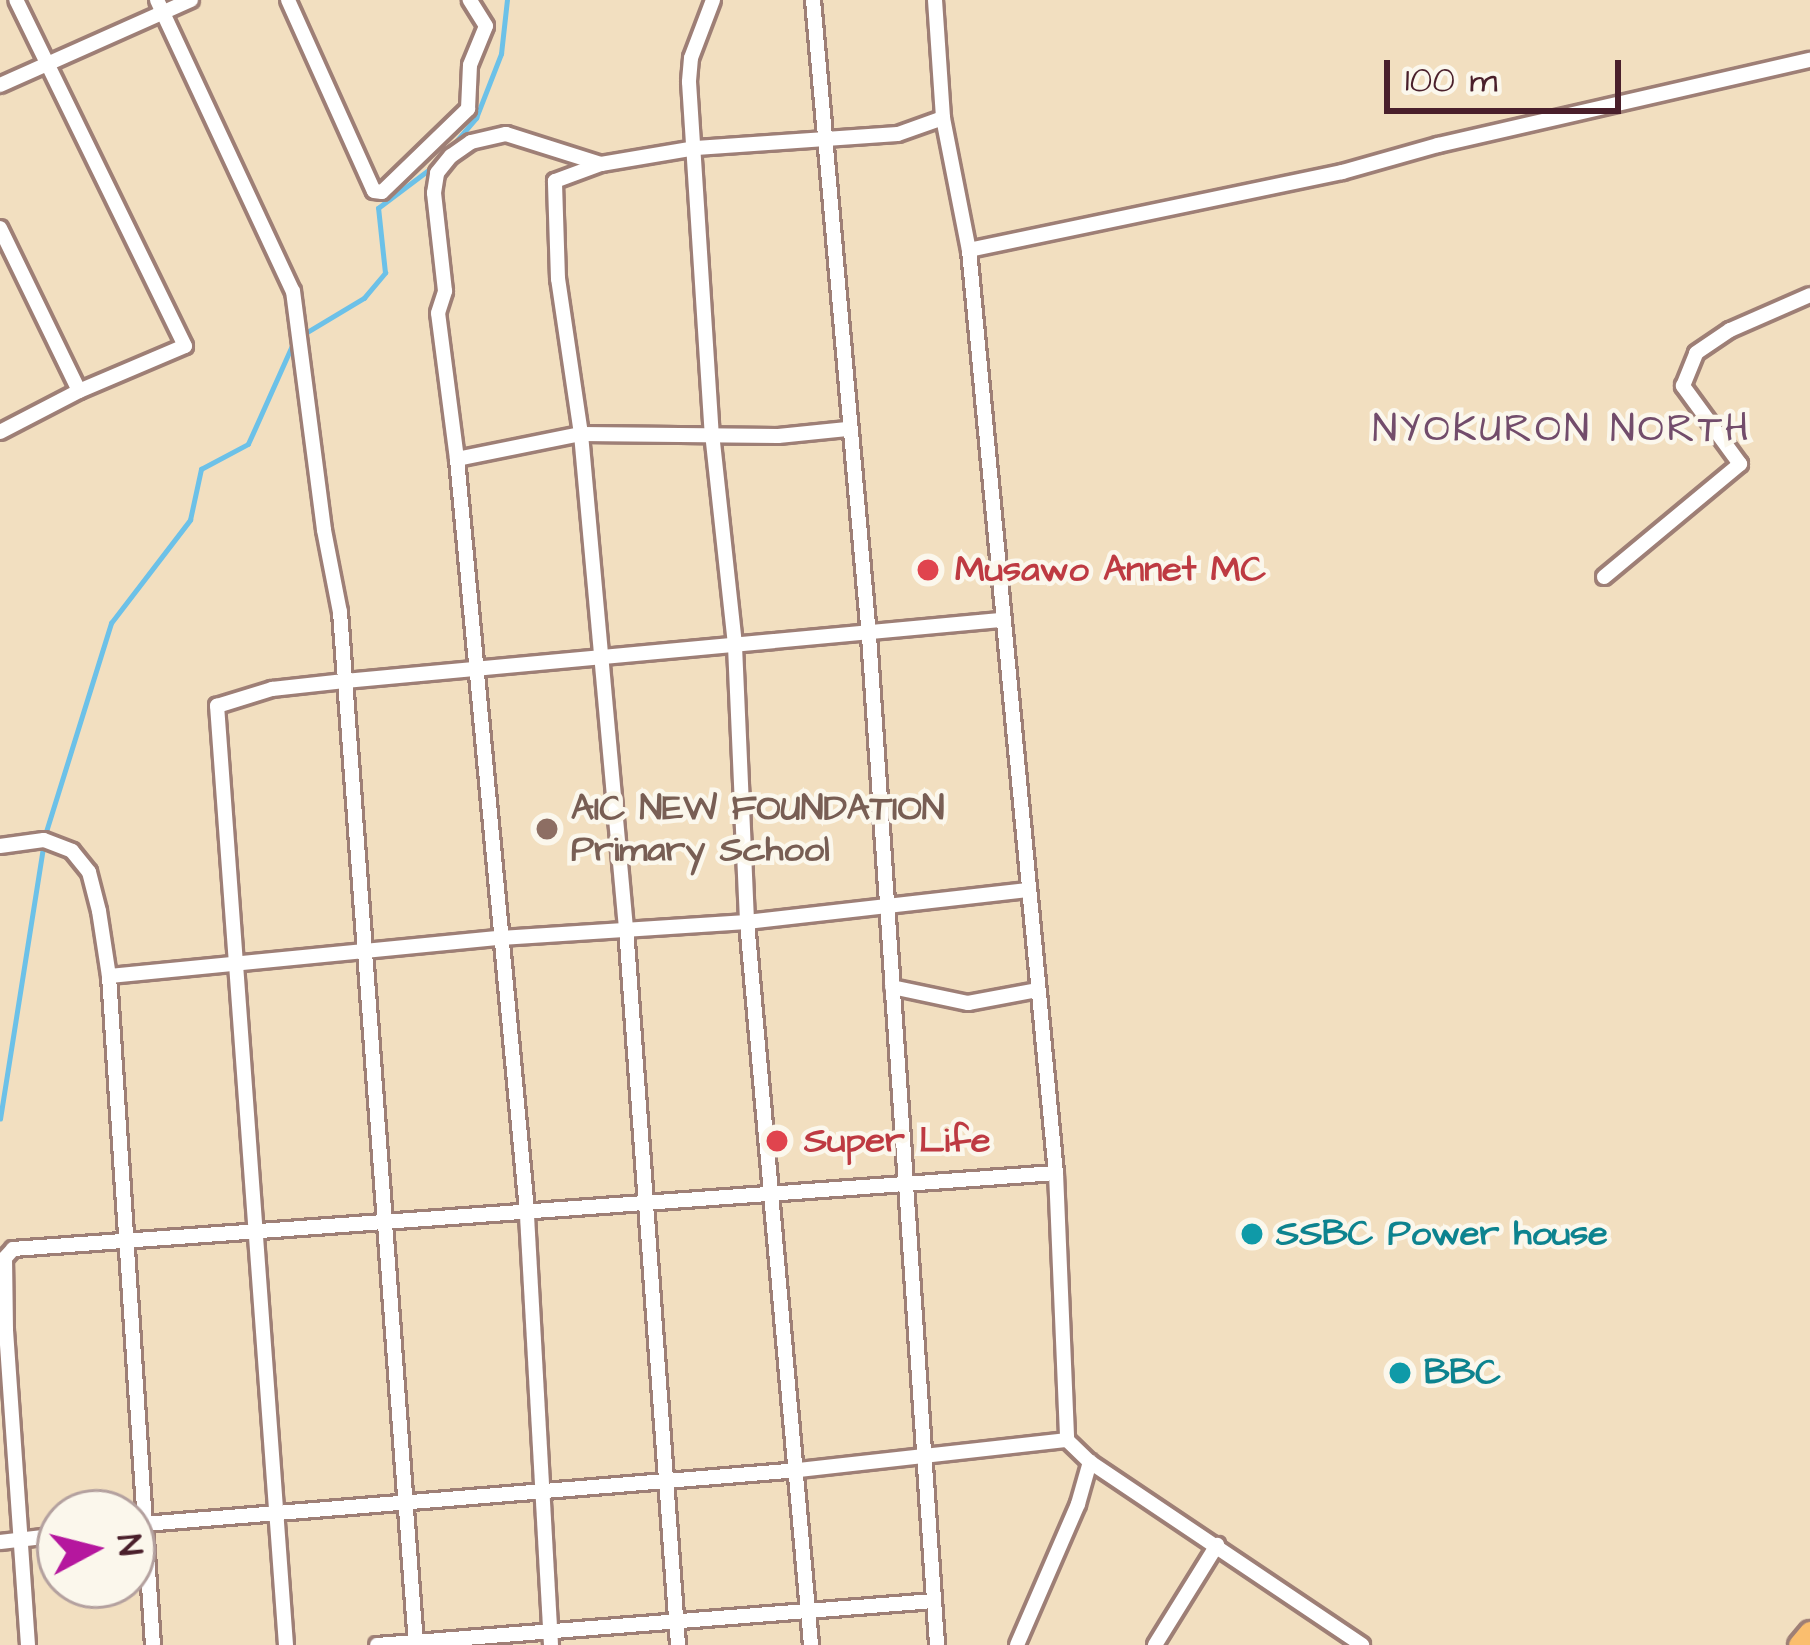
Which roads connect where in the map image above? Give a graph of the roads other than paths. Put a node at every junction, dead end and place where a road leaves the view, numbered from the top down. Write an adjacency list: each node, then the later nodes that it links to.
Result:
1 (16, 0): 10 (street)
2 (191, 0): 8 (street)
3 (288, 0): 4 (street)
4 (470, 0)
5 (713, 0): 14 (street)
6 (813, 0): 13 (street)
7 (935, 0): 12 (street)
8 (159, 6): 10 (street); 31 (street)
9 (1810, 60): 17 (street)
10 (42, 63): 11 (street); 19 (street)
11 (0, 85)
12 (944, 118): 13 (street); 17 (street)
13 (825, 140): 14 (street); 20 (street)
14 (696, 148): 15 (street); 22 (street)
15 (601, 164): 23 (street); 24 (street)
16 (0, 228): 19 (street)
17 (969, 250): 26 (street)
18 (1810, 295): 25 (street)
19 (80, 391): 21 (street)
20 (847, 429): 22 (street); 27 (street)
21 (0, 432)
22 (712, 433): 23 (street); 28 (street)
23 (581, 434): 24 (street); 29 (street)
24 (457, 459): 30 (street)
25 (1604, 577)
26 (1000, 620): 27 (street); 33 (street)
27 (868, 636): 28 (street); 34 (street)
28 (734, 646): 29 (street); 35 (street)
29 (603, 658): 30 (street); 36 (street)
30 (473, 672): 31 (street); 37 (street)
31 (345, 681): 38 (street); 39 (street)
32 (0, 846): 40 (street)
33 (1027, 890): 34 (street); 42 (street)
34 (888, 908): 35 (street); 41 (street)
35 (748, 922): 36 (street); 45 (street)
36 (626, 928): 37 (street); 46 (street)
37 (500, 938): 38 (street); 47 (street)
38 (365, 954): 39 (street); 48 (street)
39 (236, 963): 40 (street); 49 (street)
40 (109, 976): 50 (street)
41 (892, 987): 42 (street); 44 (street)
42 (1037, 990): 43 (street)
43 (1056, 1173): 44 (street); 52 (street)
44 (907, 1184): 45 (street); 53 (street)
45 (775, 1190): 46 (street); 55 (street)
46 (648, 1204): 47 (street); 56 (street)
47 (526, 1210): 48 (street); 58 (street)
48 (386, 1221): 49 (street); 59 (street)
49 (256, 1231): 50 (street); 60 (street)
50 (124, 1241): 51 (street); 57 (street)
51 (3, 1259): 63 (street)
52 (1066, 1440): 53 (street); 54 (street)
53 (926, 1457): 55 (street); 66 (street)
54 (1090, 1462): 65 (street); 80 (street)
55 (799, 1470): 56 (street); 68 (street)
56 (668, 1482): 58 (street); 69 (street)
57 (137, 1489)
58 (544, 1493): 59 (street); 71 (street)
59 (408, 1503): 60 (street); 72 (street)
60 (277, 1516): 61 (street); 75 (street)
61 (156, 1523)
62 (36, 1538): 63 (street)
63 (21, 1540): 64 (street); 73 (street)
64 (0, 1542)
65 (1217, 1545): 81 (street); 82 (street)
66 (934, 1600): 68 (street); 79 (street)
67 (149, 1609): 74 (street)
68 (810, 1612): 69 (street); 78 (street)
69 (676, 1623): 71 (street); 77 (street)
70 (1810, 1632): 83 (main road)
71 (550, 1637): 72 (street)
72 (416, 1643): 76 (street)
73 (28, 1645)
74 (153, 1645)
75 (286, 1645)
76 (377, 1645)
77 (678, 1645)
78 (811, 1645)
79 (937, 1645)
80 (1017, 1645)
81 (1155, 1645)
82 (1362, 1645)
83 (1798, 1645)

